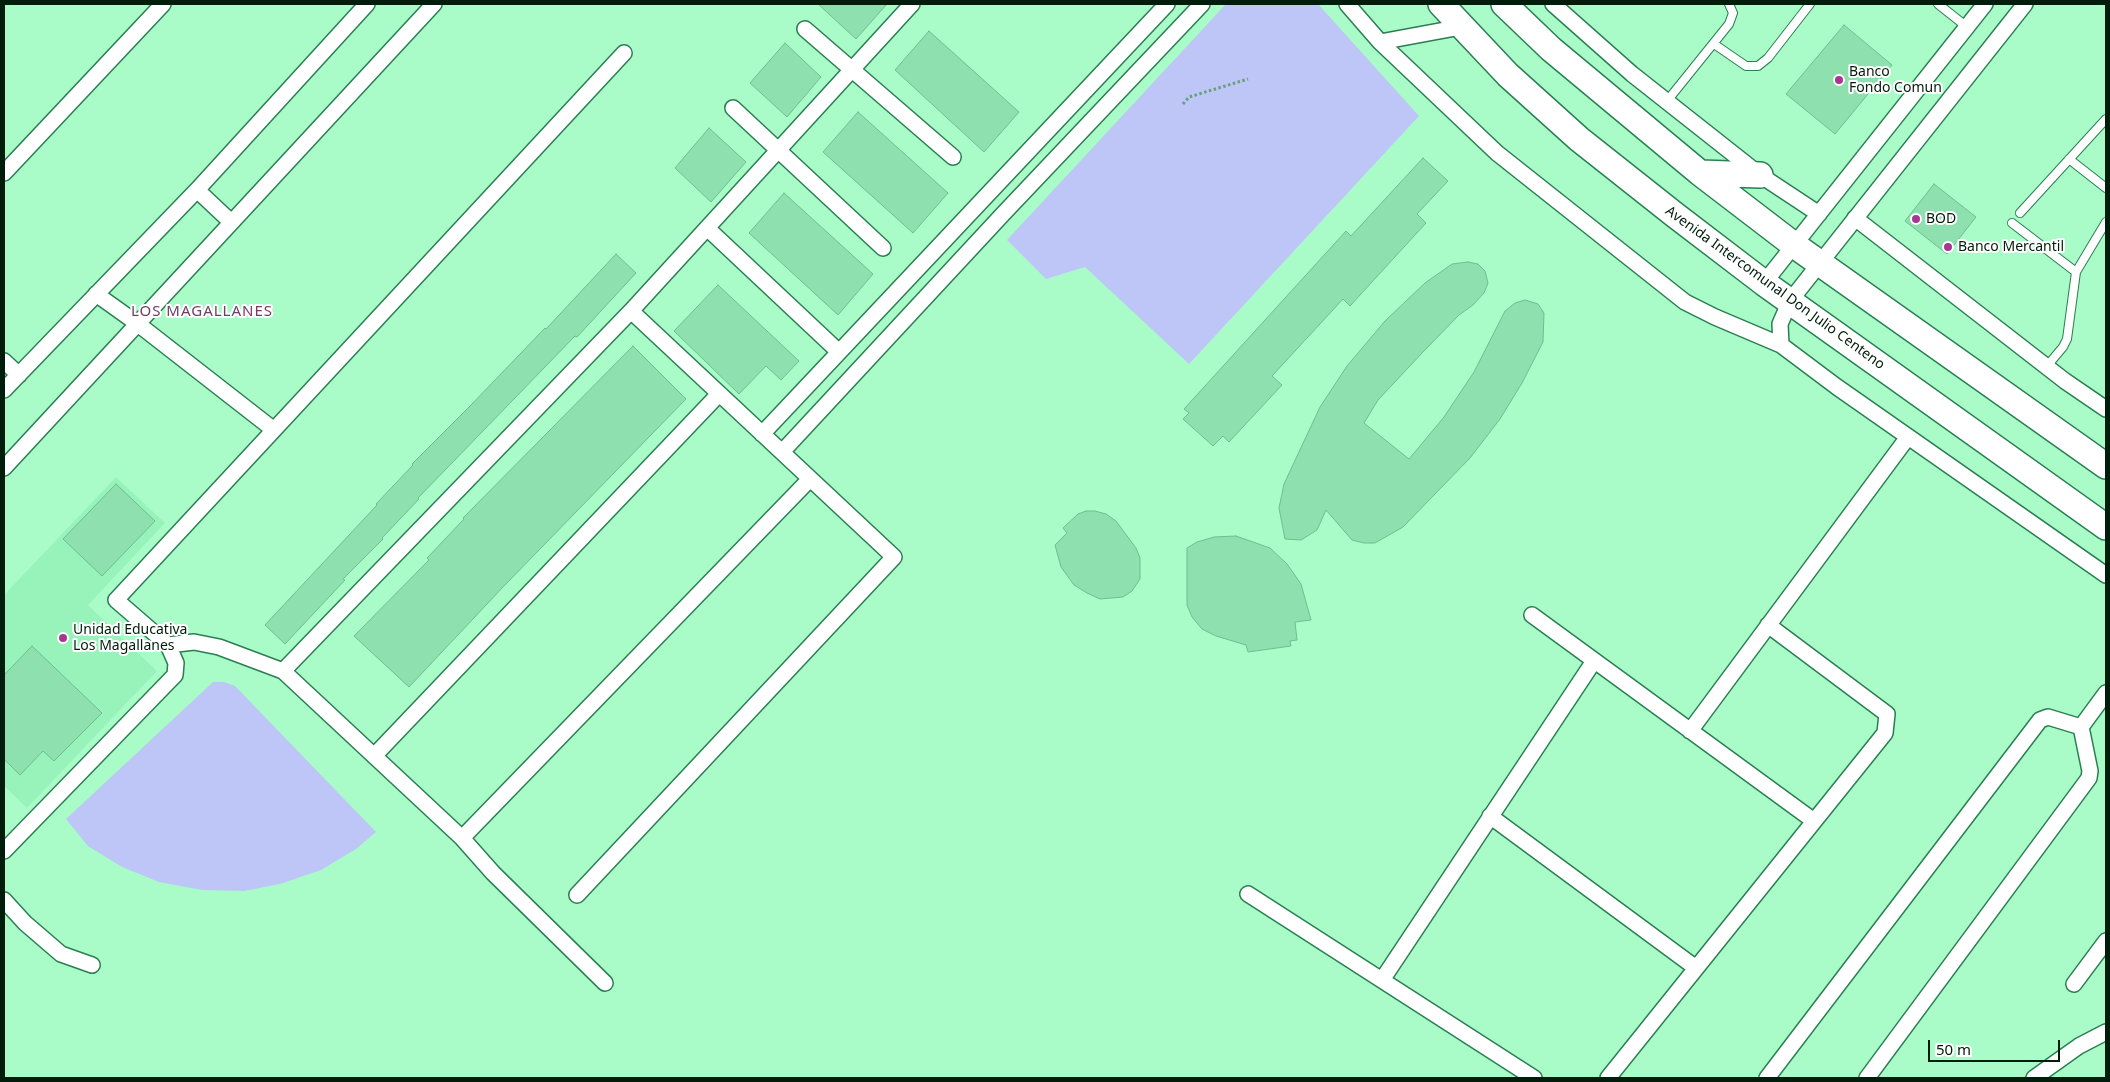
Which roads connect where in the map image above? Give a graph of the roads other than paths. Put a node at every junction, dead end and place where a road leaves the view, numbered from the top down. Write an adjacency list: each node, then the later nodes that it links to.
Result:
1 (163, 4): 29 (street)
2 (367, 4): 33 (street)
3 (434, 4): 39 (street)
4 (912, 4): 22 (street)
5 (1167, 4): 34 (street)
6 (1202, 4): 36 (street)
7 (1347, 4): 19 (street)
8 (1441, 4): 16 (main road, Avenida Intercomunal Don Julio Centeno)
9 (1504, 4): 30 (main road)
10 (1553, 4): 23 (street)
11 (1729, 4): 20 (lane)
12 (1810, 4): 20 (lane)
13 (1938, 4): 17 (lane)
14 (1985, 4): 17 (street)
15 (2025, 4): 38 (street)
16 (1461, 27): 19 (street); 47 (main road, Avenida Intercomunal Don Julio Centeno)
17 (1967, 27): 37 (street)
18 (805, 29): 22 (street)
19 (1380, 42): 52 (street)
20 (1714, 44): 23 (lane)
21 (624, 53): 60 (street)
22 (851, 70): 26 (street); 27 (street)
23 (1667, 101): 31 (street)
24 (732, 108): 26 (street)
25 (2104, 124): 28 (lane)
26 (778, 150): 42 (street); 44 (street)
27 (953, 157)
28 (2069, 159): 32 (lane); 35 (lane)
29 (4, 173)
30 (1700, 173): 31 (main road); 43 (main road)
31 (1760, 175): 37 (street)
32 (2106, 188)
33 (197, 190): 39 (street); 48 (street)
34 (984, 198): 36 (street); 53 (street)
35 (2020, 213)
36 (1003, 214): 63 (street)
37 (1819, 214): 43 (street)
38 (1855, 218): 45 (street); 55 (street)
39 (231, 222): 51 (street)
40 (2106, 222): 46 (lane)
41 (2012, 223): 46 (lane)
42 (707, 228): 50 (street); 53 (street)
43 (1794, 245): 45 (main road); 47 (street)
44 (883, 248)
45 (1820, 264): 49 (street); 64 (main road)
46 (2076, 272): 55 (lane)
47 (1764, 283): 49 (main road, Avenida Intercomunal Don Julio Centeno)
48 (96, 294): 51 (street); 56 (street)
49 (1790, 301): 52 (street); 67 (main road, Avenida Intercomunal Don Julio Centeno)
50 (631, 311): 58 (street); 73 (street)
51 (138, 324): 60 (street); 65 (street)
52 (1781, 345): 62 (street)
53 (839, 352): 61 (street)
54 (4, 361): 56 (street)
55 (2047, 366): 59 (street)
56 (19, 375): 57 (street)
57 (4, 390)
58 (719, 394): 61 (street); 77 (street)
59 (2106, 408)
60 (274, 430): 71 (street)
61 (762, 434): 63 (street)
62 (1908, 437): 68 (street); 70 (street)
63 (782, 452): 66 (street)
64 (2106, 466)
65 (4, 468)
66 (810, 479): 80 (street); 83 (street)
67 (2106, 527)
68 (2106, 575)
69 (1532, 615): 72 (street)
70 (1768, 625): 76 (street); 79 (street)
71 (168, 645): 73 (street); 81 (street)
72 (1594, 660): 76 (street); 78 (street)
73 (283, 671): 77 (street)
74 (2106, 693): 75 (street)
75 (2081, 727): 95 (street); 96 (street)
76 (1690, 731): 79 (street)
77 (374, 756): 80 (street)
78 (1490, 816): 87 (street); 88 (street)
79 (1814, 821): 87 (street)
80 (462, 838): 89 (street)
81 (4, 851)
82 (1248, 894): 88 (street)
83 (578, 895)
84 (4, 900): 86 (street)
85 (2106, 941): 90 (street)
86 (92, 965)
87 (1696, 968): 94 (street)
88 (1382, 980): 92 (street)
89 (605, 983)
90 (2074, 984)
91 (2106, 1032): 97 (street)
92 (1514, 1073): 93 (street)
93 (1534, 1078)
94 (1608, 1078)
95 (1768, 1078)
96 (1867, 1078)
97 (2034, 1078)

